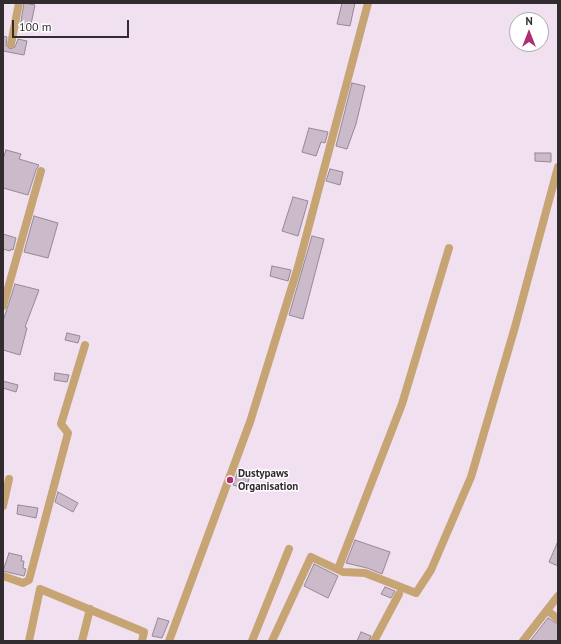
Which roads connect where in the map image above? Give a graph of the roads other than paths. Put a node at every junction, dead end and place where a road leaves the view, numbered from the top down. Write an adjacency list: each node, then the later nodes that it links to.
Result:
1 (19, 3): 3 (street)
2 (368, 3): 22 (street)
3 (11, 44)
4 (558, 167): 12 (street)
5 (41, 171): 7 (street)
6 (449, 248): 12 (street)
7 (3, 306)
8 (85, 345): 13 (street)
9 (9, 479): 10 (street)
10 (3, 506)
11 (290, 549): 23 (street)
12 (338, 569): 24 (street)
13 (3, 576)
14 (399, 594): 25 (street)
15 (558, 596): 17 (street)
16 (90, 609): 19 (street); 20 (street); 21 (street)
17 (548, 611): 18 (street); 26 (street)
18 (558, 619)
19 (29, 641)
20 (82, 641)
21 (142, 641)
22 (169, 641)
23 (252, 641)
24 (272, 641)
25 (374, 641)
26 (523, 641)

